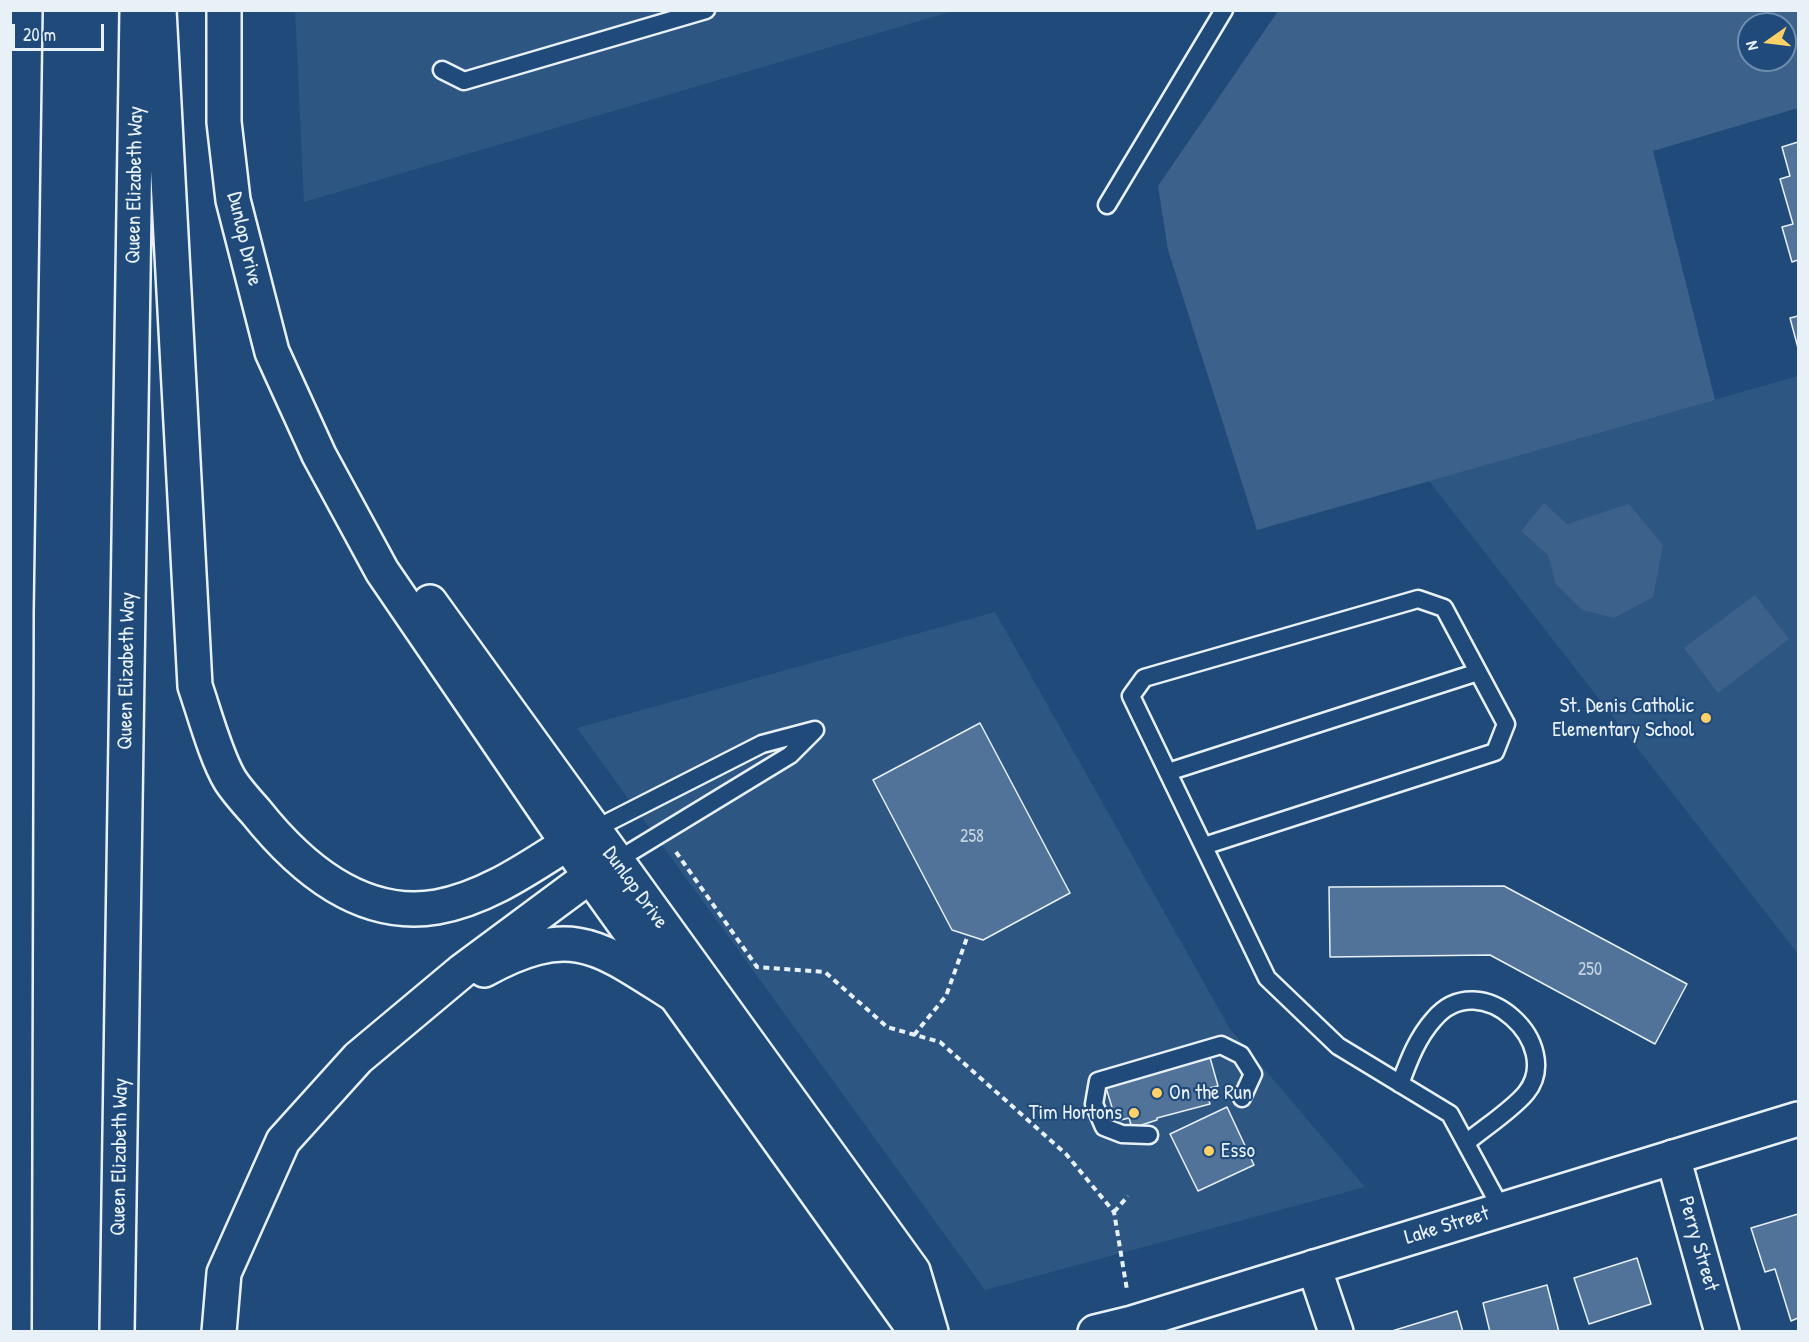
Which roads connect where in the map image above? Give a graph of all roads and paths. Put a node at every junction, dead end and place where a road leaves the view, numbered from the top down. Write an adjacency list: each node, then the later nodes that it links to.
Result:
1 (25, 10): 9 (main road)
2 (138, 10): 33 (main road, Queen Elizabeth Way)
3 (159, 10): 14 (main road)
4 (224, 10): 14 (main road, Dunlop Drive)
5 (706, 10): 7 (lane)
6 (1222, 11): 8 (lane)
7 (441, 70)
8 (1107, 205)
9 (16, 612): 11 (main road); 32 (main road)
10 (1478, 672): 12 (lane); 12 (lane); 15 (lane)
11 (10, 676)
12 (1168, 772): 15 (lane)
13 (664, 834): 14 (lane); 16 (lane); 20 (path)
14 (580, 837): 16 (main road, Dunlop Drive)
15 (1204, 846): 21 (lane)
16 (603, 868): 18 (main road, Dunlop Drive); 19 (main road); 36 (main road, Dunlop Drive)
17 (968, 935): 20 (path)
18 (678, 997): 19 (main road); 35 (main road, Dunlop Drive)
19 (427, 1001): 34 (main road)
20 (914, 1035): 29 (path)
21 (1400, 1084): 25 (lane); 25 (lane)
22 (1242, 1098): 24 (lane)
23 (1798, 1119): 26 (main road, Lake Street)
24 (1149, 1135)
25 (1466, 1143): 28 (lane)
26 (1674, 1157): 28 (main road, Lake Street); 39 (main road, Perry Street)
27 (1128, 1196): 29 (path)
28 (1502, 1210): 30 (main road, Lake Street)
29 (1114, 1212): 31 (path)
30 (1314, 1267): 31 (main road, Lake Street); 38 (main road)
31 (1132, 1323): 37 (main road, Lake Street)
32 (14, 1332)
33 (117, 1332)
34 (219, 1332)
35 (916, 1332)
36 (931, 1332)
37 (1095, 1332)
38 (1336, 1332)
39 (1722, 1332)

